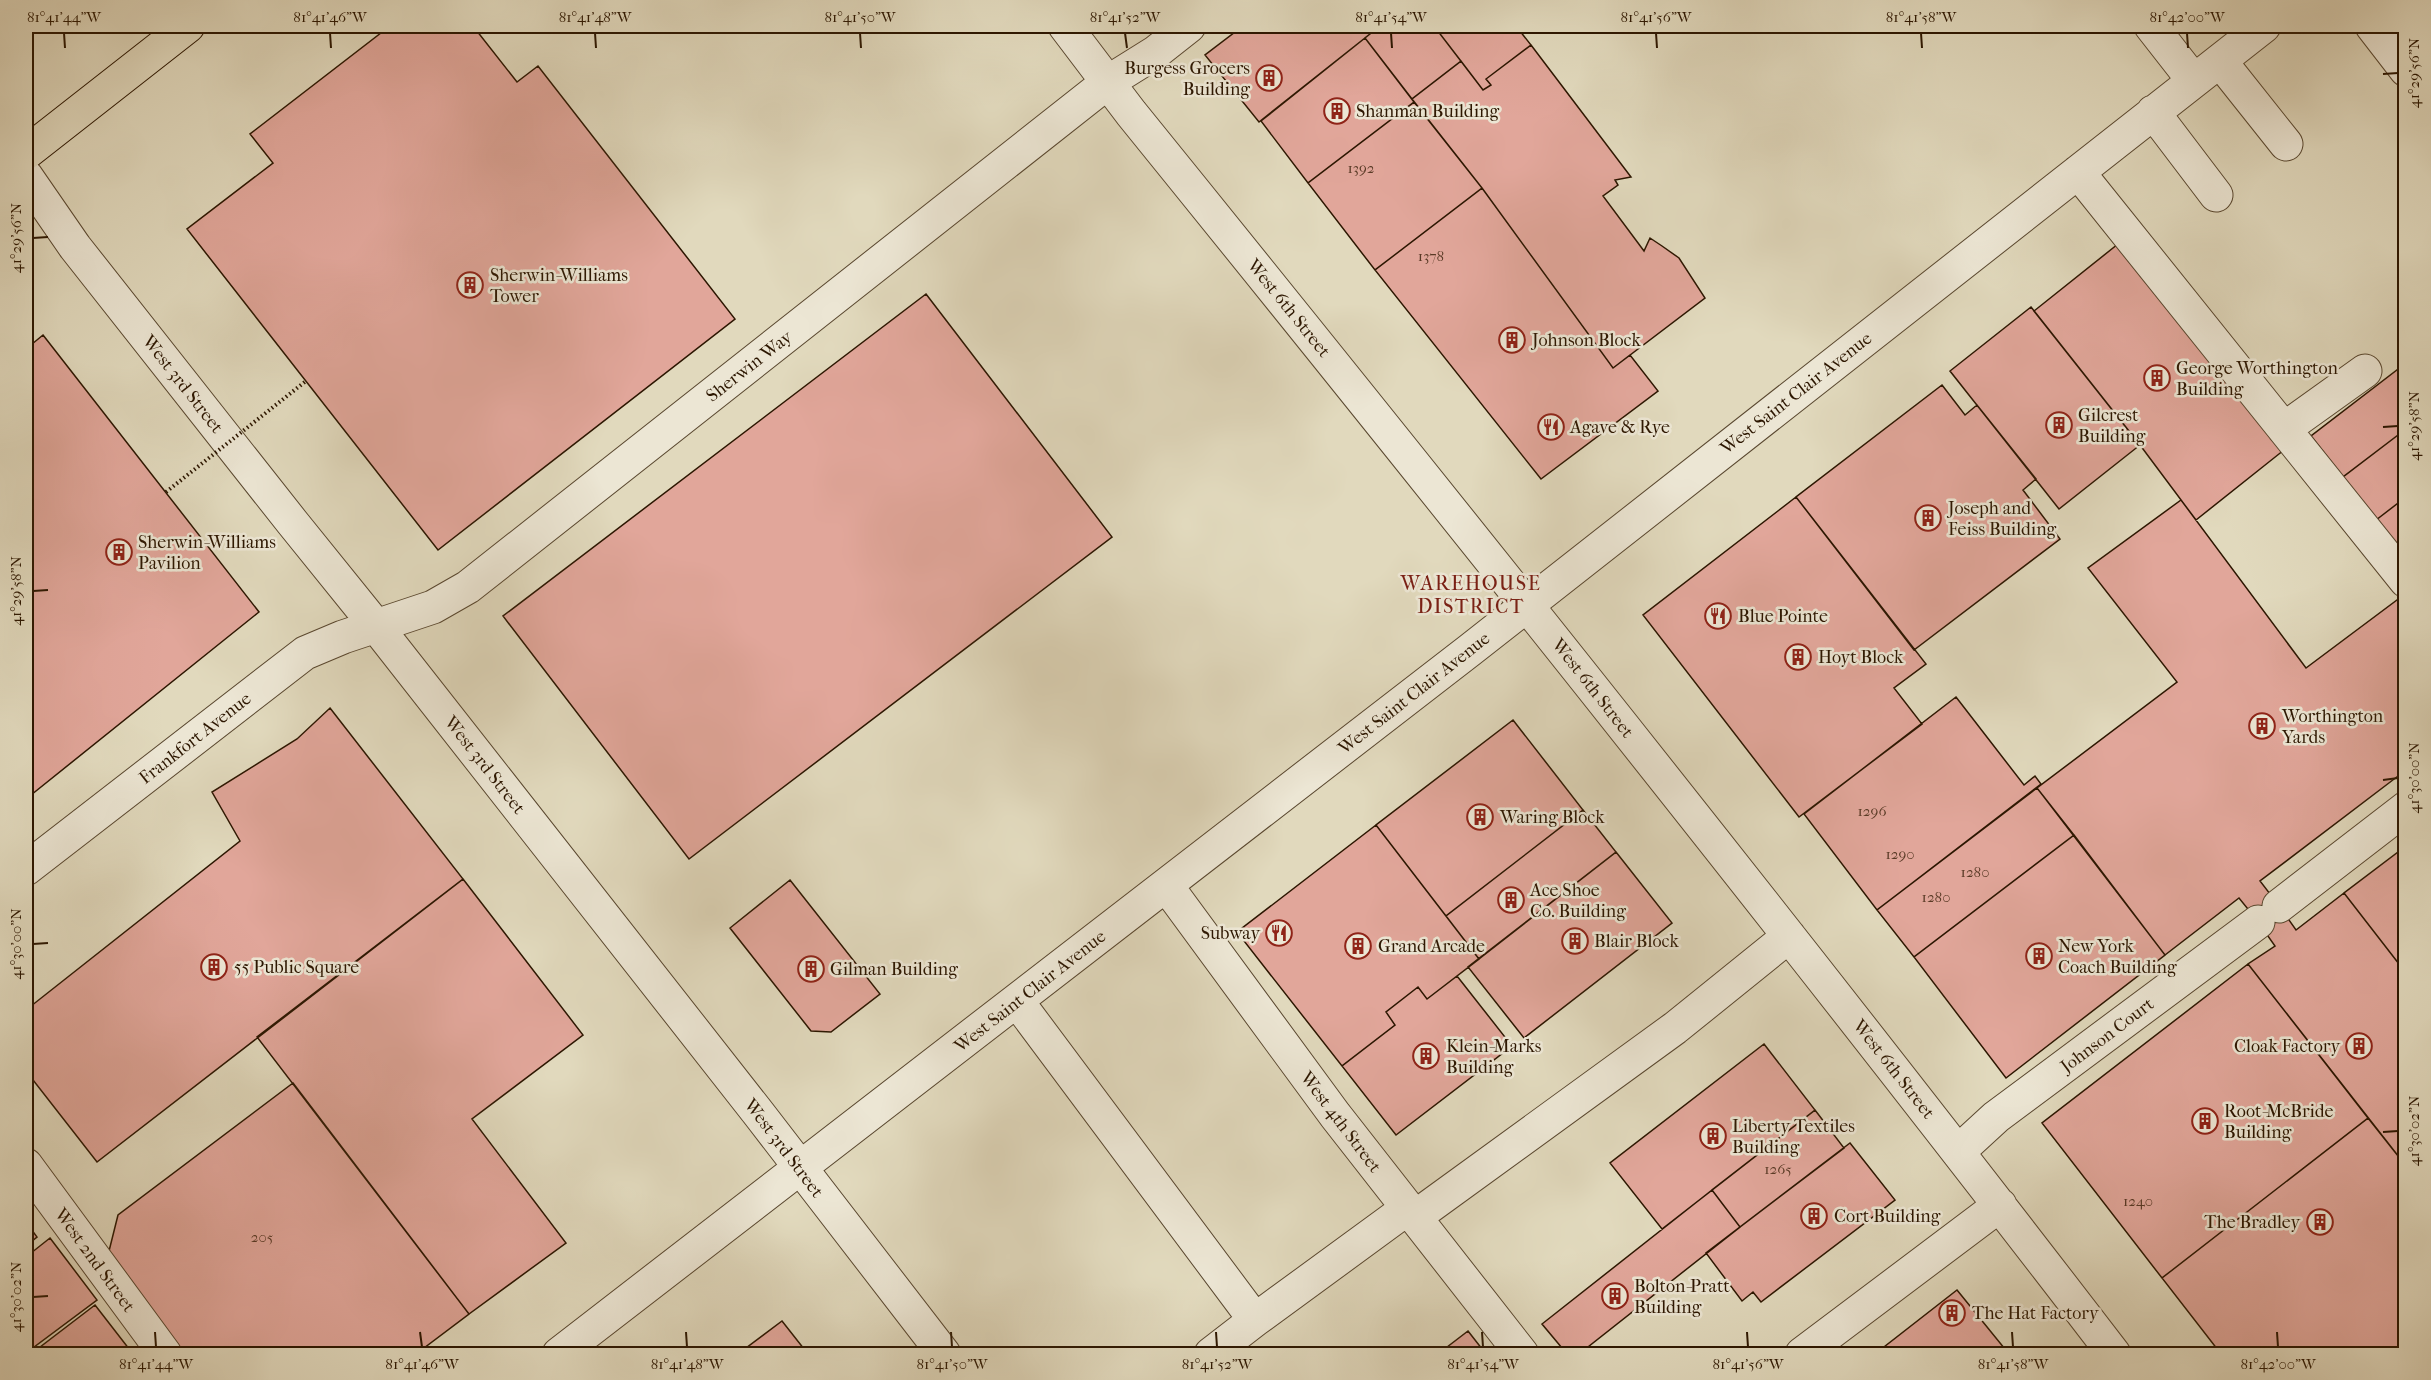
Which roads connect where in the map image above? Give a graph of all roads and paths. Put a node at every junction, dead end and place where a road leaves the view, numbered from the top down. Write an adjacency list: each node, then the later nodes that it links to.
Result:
1 (188, 26): 13 (main road)
2 (1065, 26): 10 (street, West 6th Street)
3 (1190, 26): 10 (street)
4 (2151, 26): 9 (street)
5 (2264, 26): 7 (street, West Saint Clair Avenue)
6 (2372, 26): 8 (street)
7 (2220, 60): 9 (street, West Saint Clair Avenue); 12 (street)
8 (2406, 69)
9 (2194, 81): 11 (street, West Saint Clair Avenue)
10 (1108, 82): 22 (street, West 6th Street); 23 (street, Sherwin Way)
11 (2153, 112): 14 (street, West Saint Clair Avenue); 16 (street)
12 (2286, 144)
13 (26, 153)
14 (2078, 172): 19 (street); 22 (street, West Saint Clair Avenue)
15 (26, 176): 23 (street, West 3rd Street)
16 (2216, 195)
17 (2365, 371): 19 (street)
18 (306, 381): 20 (path, bridge)
19 (2284, 429): 21 (street)
20 (166, 492)
21 (2406, 581)
22 (1527, 605): 26 (street, West Saint Clair Avenue); 27 (street, West 6th Street)
23 (376, 626): 25 (street, Frankfort Avenue); 31 (street, West 3rd Street)
24 (2406, 808): 29 (street, Johnson Court)
25 (26, 869)
26 (1166, 885): 28 (street, West Saint Clair Avenue); 33 (street, West 4th Street)
27 (1789, 936): 29 (street, West 6th Street); 33 (street)
28 (1017, 1001): 31 (street, West Saint Clair Avenue); 34 (street)
29 (1959, 1151): 32 (street, West 6th Street)
30 (26, 1165): 35 (street, West 2nd Street)
31 (800, 1168): 36 (street, West Saint Clair Avenue); 37 (street, West 3rd Street)
32 (2000, 1205): 40 (street); 41 (street, West 6th Street)
33 (1411, 1213): 34 (street); 39 (street, West 4th Street)
34 (1255, 1320): 38 (street)
35 (165, 1354)
36 (559, 1354)
37 (944, 1354)
38 (1211, 1354)
39 (1522, 1354)
40 (1802, 1354)
41 (2114, 1354)

